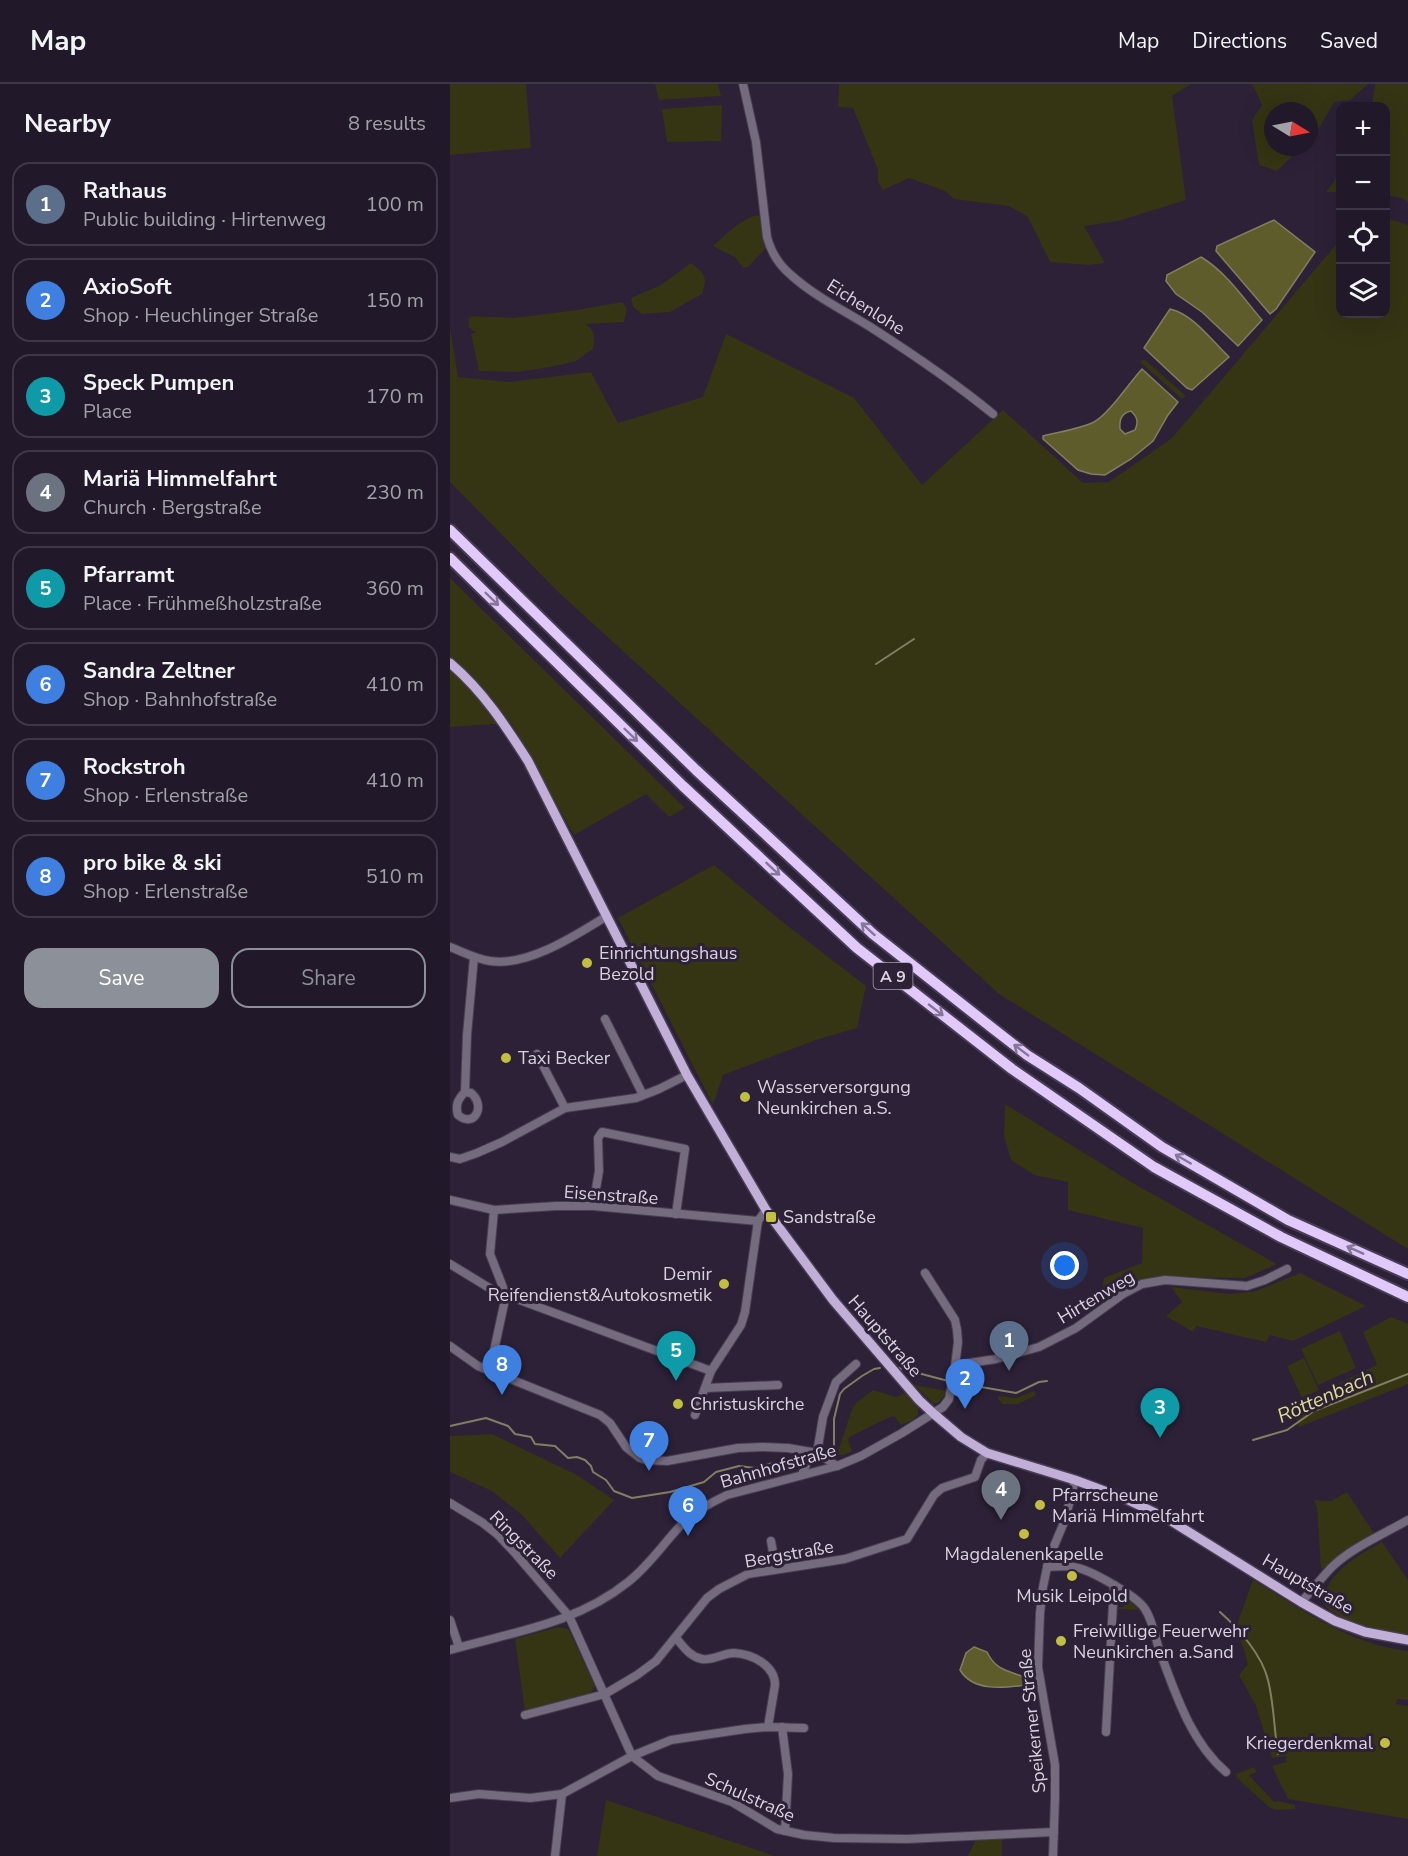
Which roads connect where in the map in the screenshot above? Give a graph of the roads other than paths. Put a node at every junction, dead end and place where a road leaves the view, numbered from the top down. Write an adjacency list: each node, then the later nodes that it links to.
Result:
1 (743, 84): 2 (street, Eichenlohe)
2 (993, 414)
3 (450, 530): 25 (highway, A 9, one-way to 3)
4 (450, 558): 27 (highway, A 9, one-way to 27)
5 (450, 663): 6 (main road, Hauptstraße)
6 (607, 916): 8 (street); 11 (main road, Hauptstraße)
7 (450, 946): 8 (street)
8 (474, 957): 12 (street)
9 (605, 1018): 13 (street)
10 (537, 1054): 14 (street)
11 (687, 1075): 13 (street); 19 (main road, Hauptstraße)
12 (465, 1092)
13 (642, 1095): 14 (street)
14 (565, 1108): 15 (street)
15 (450, 1158)
16 (450, 1200): 18 (street, Eisenstraße)
17 (593, 1206): 18 (street, Eisenstraße); 20 (street, Eisenstraße); 20 (street)
18 (494, 1210): 26 (street)
19 (766, 1210): 21 (street); 35 (main road, Hauptstraße)
20 (676, 1214): 21 (street, Eisenstraße)
21 (758, 1221): 32 (street)
22 (450, 1264): 26 (street)
23 (1287, 1269): 30 (street, Hirtenweg)
24 (925, 1273): 30 (street)
25 (1408, 1274)
26 (506, 1295): 31 (street); 32 (street)
27 (1408, 1297)
28 (450, 1346): 31 (street)
29 (856, 1364): 37 (street)
30 (956, 1365): 35 (street, Bahnhofstraße)
31 (492, 1371): 37 (street)
32 (711, 1371): 34 (street)
33 (778, 1385): 34 (street)
34 (706, 1388): 36 (street)
35 (933, 1414): 38 (main road, Hauptstraße); 39 (street, Bahnhofstraße)
36 (695, 1415)
37 (814, 1453): 39 (street); 40 (street)
38 (987, 1453): 41 (main road, Hauptstraße); 46 (street, Bergstraße)
39 (837, 1466): 40 (street, Bahnhofstraße)
40 (802, 1475): 49 (street, Bahnhofstraße)
41 (1075, 1480): 45 (street, Speikerner Straße); 48 (main road, Hauptstraße)
42 (450, 1503): 49 (street, Ringstraße)
43 (1408, 1520): 48 (street)
44 (771, 1541): 46 (street)
45 (1047, 1568): 47 (street); 66 (street, Speikerner Straße)
46 (776, 1569): 51 (street, Bergstraße)
47 (1114, 1585): 60 (street); 62 (street)
48 (1301, 1602): 52 (main road, Hauptstraße)
49 (569, 1616): 53 (street, Bahnhofstraße); 55 (street, Schulstraße)
50 (450, 1620): 53 (street)
51 (676, 1638): 55 (street, Bergstraße); 57 (street)
52 (1408, 1641)
53 (459, 1647): 54 (street, Bahnhofstraße)
54 (450, 1650)
55 (605, 1694): 56 (street, Bergstraße); 61 (street, Schulstraße)
56 (525, 1715)
57 (768, 1726): 58 (street); 61 (street)
58 (782, 1727): 59 (street); 65 (street)
59 (804, 1728)
60 (1106, 1732)
61 (633, 1756): 63 (street); 65 (street, Schulstraße)
62 (1226, 1772)
63 (562, 1794): 64 (street); 67 (street)
64 (450, 1798)
65 (785, 1832): 66 (street, Schulstraße)
66 (1054, 1832): 68 (street, Speikerner Straße)
67 (555, 1856)
68 (1053, 1856)

